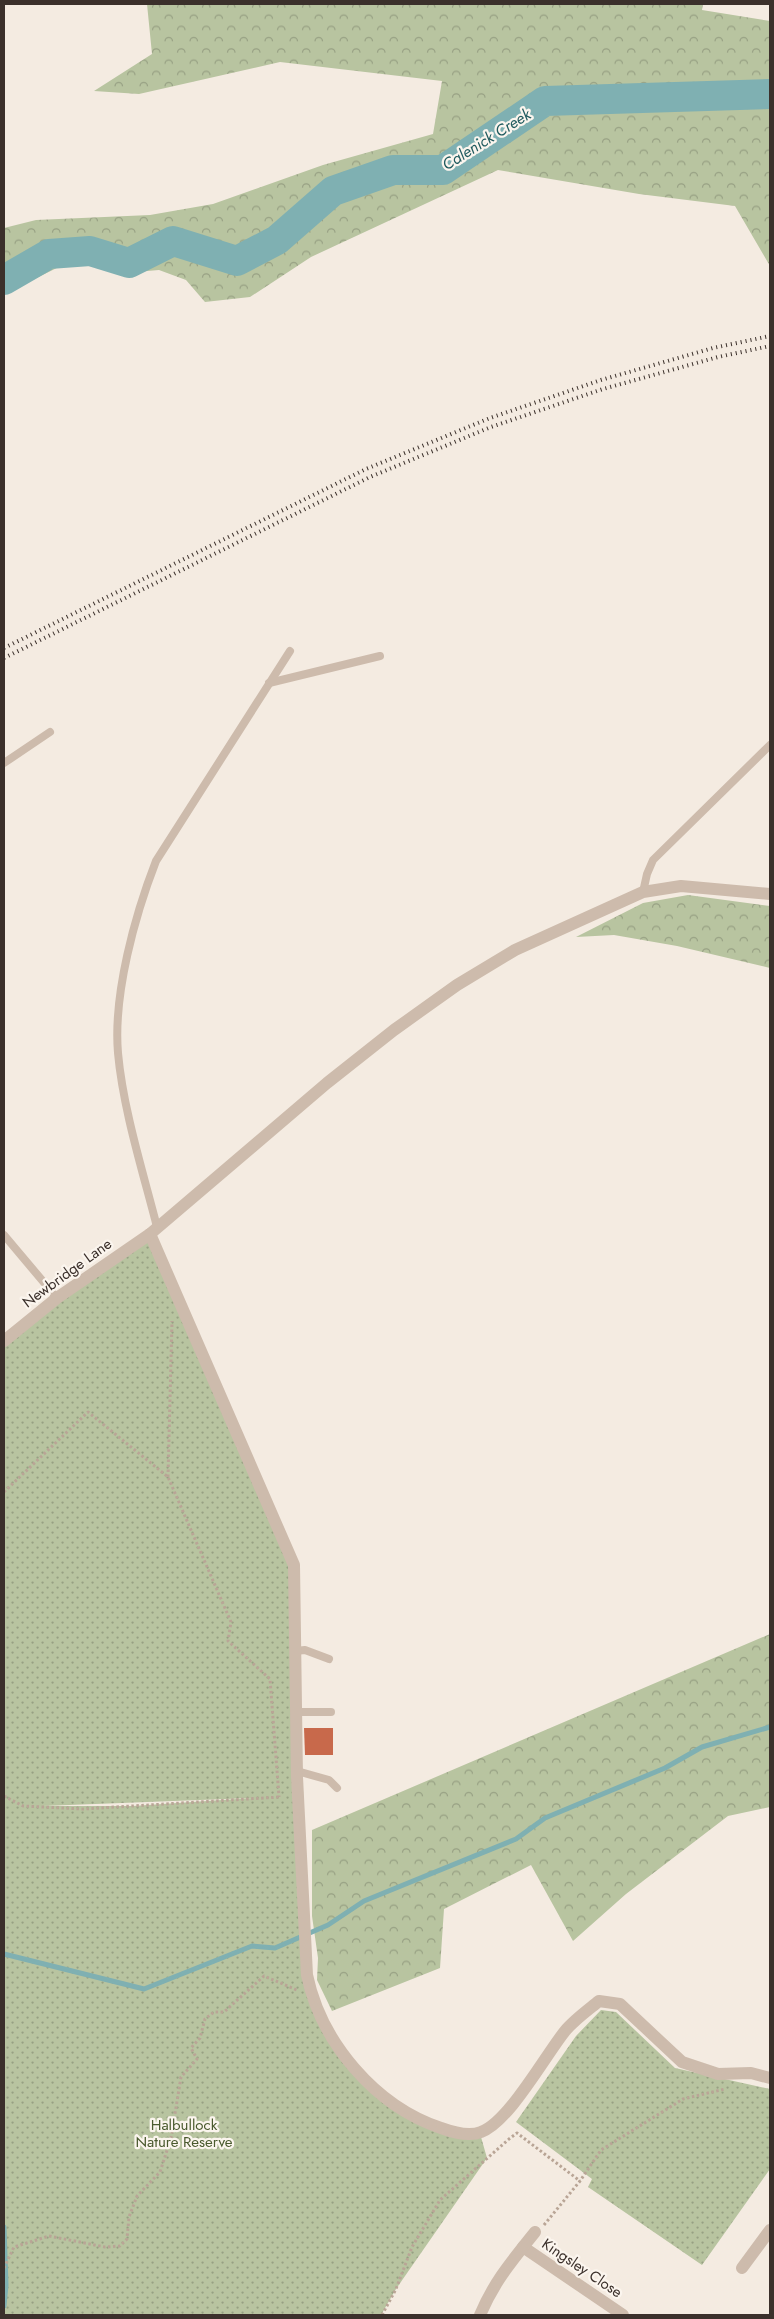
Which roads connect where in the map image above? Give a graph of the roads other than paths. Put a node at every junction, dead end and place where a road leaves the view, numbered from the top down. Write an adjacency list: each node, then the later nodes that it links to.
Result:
1 (290, 651): 3 (lane)
2 (380, 656): 3 (lane)
3 (269, 684): 9 (lane)
4 (50, 732): 6 (lane)
5 (770, 745): 7 (lane)
6 (4, 763)
7 (643, 892): 8 (street, Newbridge Lane); 9 (street, Newbridge Lane)
8 (770, 894)
9 (153, 1230): 11 (street, Newbridge Lane); 13 (street)
10 (4, 1234): 11 (lane)
11 (57, 1298): 12 (street, Newbridge Lane)
12 (4, 1341)
13 (295, 1650): 14 (lane); 15 (street)
14 (328, 1659)
15 (296, 1712): 16 (lane); 17 (street)
16 (331, 1712)
17 (297, 1771): 18 (lane); 19 (street)
18 (337, 1788)
19 (770, 2078)
20 (770, 2230): 23 (street)
21 (535, 2232): 22 (street, Kingsley Close)
22 (523, 2247): 24 (street, Kingsley Close); 25 (street, Kingsley Close)
23 (742, 2268)
24 (480, 2315)
25 (623, 2315)

